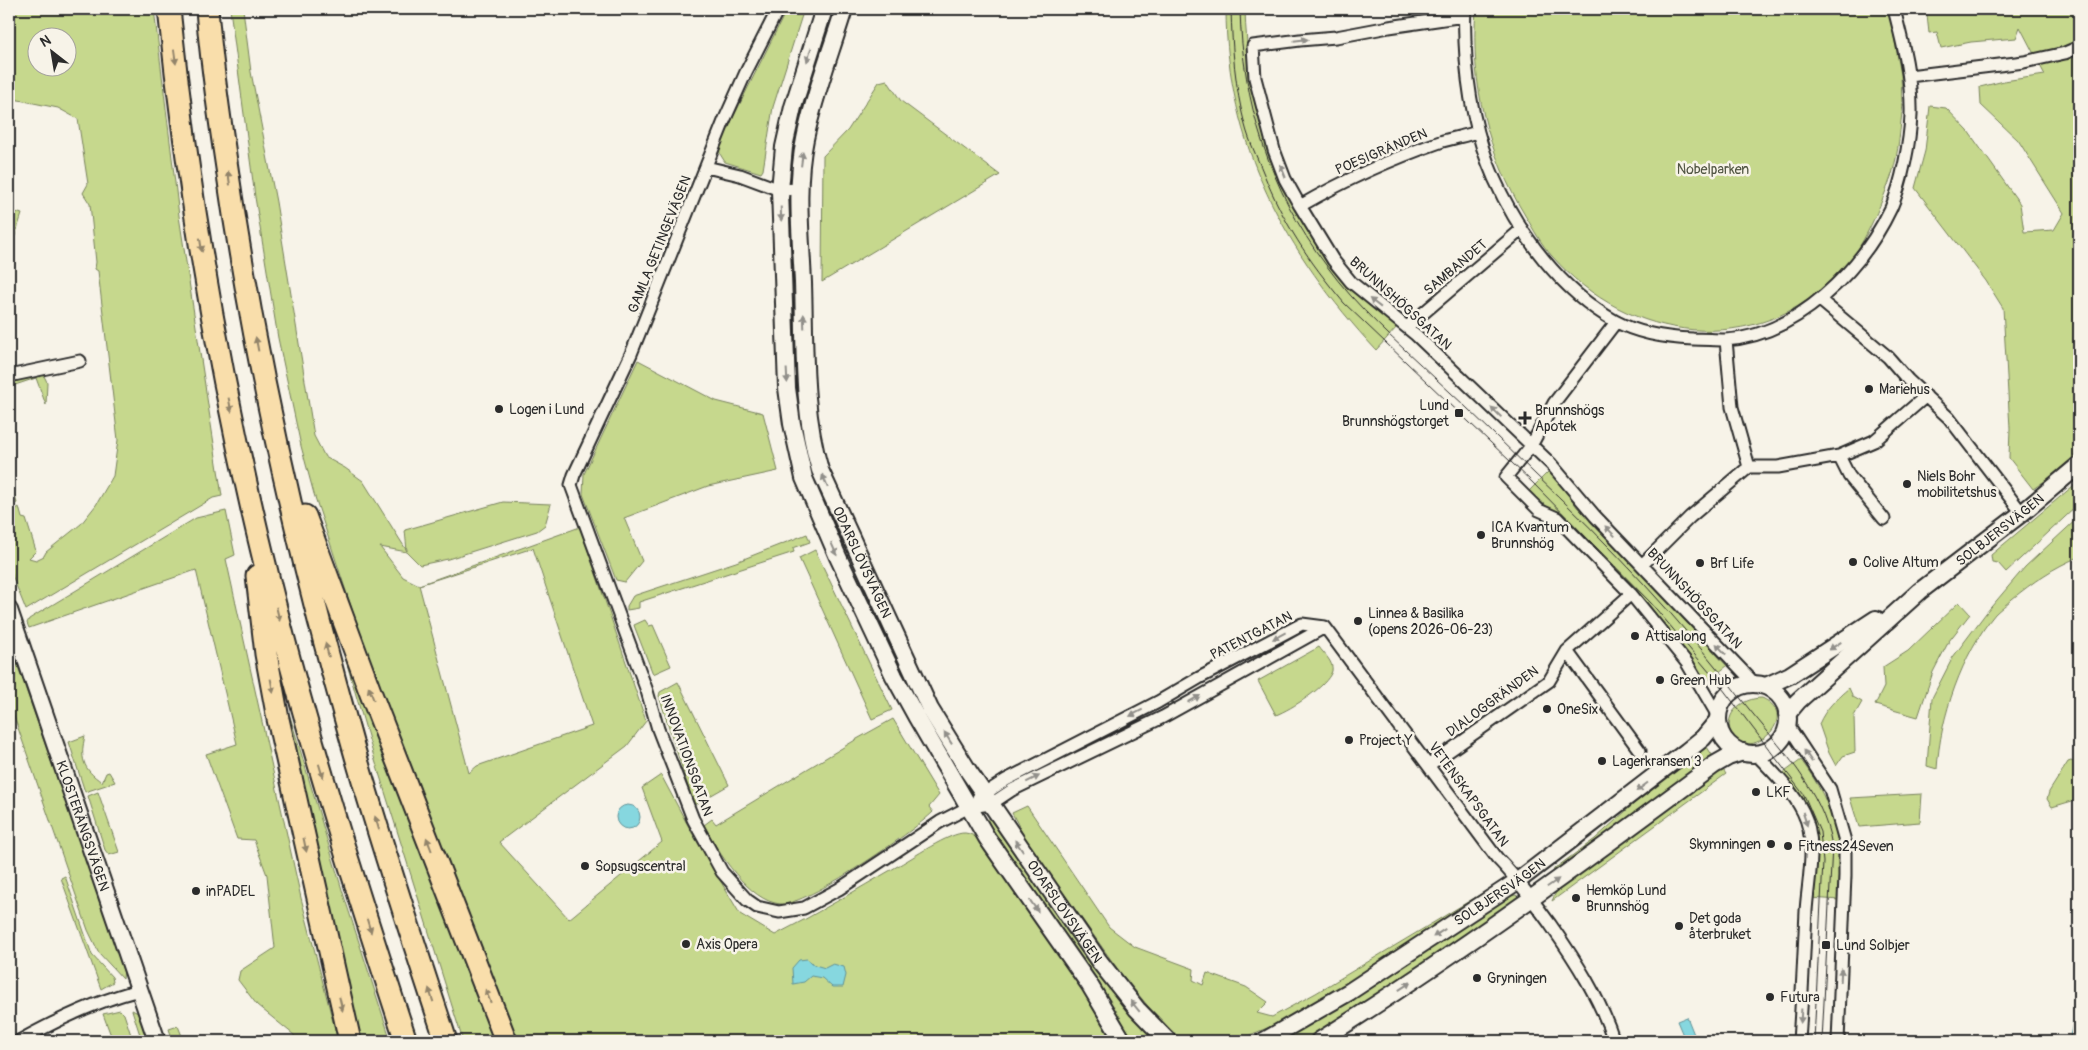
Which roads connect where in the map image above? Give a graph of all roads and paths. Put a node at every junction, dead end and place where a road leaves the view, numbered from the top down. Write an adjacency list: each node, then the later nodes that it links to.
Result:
1 (169, 9): 28 (highway, one-way to 28)
2 (207, 9): 23 (highway, one-way to 2)
3 (778, 9): 11 (street, GAMLA GETINGEVÄGEN)
4 (824, 9): 13 (main road, ODARSLÖVSVÄGEN, one-way to 13)
5 (844, 9): 12 (main road, ODARSLÖVSVÄGEN, one-way to 5)
6 (1894, 9): 9 (street)
7 (1465, 13): 10 (street); 14 (street, BRUNNSHÖGSGATAN, one-way to 7)
8 (2079, 48): 9 (street)
9 (1910, 76): 16 (street)
10 (1477, 132): 14 (street, POESIGRÄNDEN); 15 (street)
11 (706, 167): 13 (street); 29 (street, GAMLA GETINGEVÄGEN)
12 (800, 189): 13 (street); 44 (main road, ODARSLÖVSVÄGEN, one-way to 12)
13 (780, 190): 45 (main road, ODARSLÖVSVÄGEN, one-way to 45)
14 (1300, 206): 18 (street, BRUNNSHÖGSGATAN, one-way to 14)
15 (1522, 229): 17 (street); 18 (street, SAMBANDET)
16 (1820, 300): 19 (street); 22 (street)
17 (1616, 322): 19 (street); 24 (street)
18 (1407, 327): 24 (street, BRUNNSHÖGSGATAN, one-way to 18)
19 (1726, 340): 27 (street)
20 (80, 361): 21 (street)
21 (9, 376)
22 (1926, 396): 25 (street); 30 (street)
23 (273, 426): 53 (highway, one-way to 23); 54 (highway, one-way to 23)
24 (1531, 446): 32 (street, BRUNNSHÖGSGATAN, one-way to 24); 34 (street)
25 (1839, 456): 27 (street); 31 (street)
26 (2079, 465): 30 (main road, SOLBJERSVÄGEN)
27 (1749, 468): 32 (street)
28 (247, 482): 51 (highway, one-way to 51); 52 (highway, one-way to 52)
29 (572, 491): 45 (street, INNOVATIONSGATAN)
30 (2022, 512): 33 (main road, SOLBJERSVÄGEN)
31 (1884, 519)
32 (1642, 564): 38 (street, BRUNNSHÖGSGATAN, one-way to 32)
33 (1920, 591): 38 (main road, SOLBJERSVÄGEN, one-way to 38); 40 (main road, SOLBJERSVÄGEN)
34 (1631, 594): 37 (street, DIALOGGRÄNDEN); 39 (street)
35 (9, 610): 48 (main road, KLOSTERÄNGSVÄGEN)
36 (1325, 627): 43 (street, VETENSKAPSGATAN); 44 (street, PATENTGATAN)
37 (1567, 651): 41 (street); 43 (street, DIALOGGRÄNDEN)
38 (1760, 685): 39 (main road, SOLBJERSVÄGEN); 40 (main road)
39 (1718, 718): 42 (main road); 46 (main road, SOLBJERSVÄGEN, one-way to 46)
40 (1787, 719): 42 (main road, SOLBJERSVÄGEN); 61 (street, one-way to 40)
41 (1640, 751)
42 (1749, 753): 47 (main road, SOLBJERSVÄGEN, one-way to 42); 60 (street, one-way to 60)
43 (1429, 765): 46 (street, VETENSKAPSGATAN)
44 (988, 799): 45 (street, INNOVATIONSGATAN); 56 (main road, ODARSLÖVSVÄGEN, one-way to 44)
45 (968, 807): 55 (main road, ODARSLÖVSVÄGEN, one-way to 55)
46 (1519, 880): 47 (street, VETENSKAPSGATAN); 57 (main road, SOLBJERSVÄGEN, one-way to 57)
47 (1532, 897): 58 (main road, SOLBJERSVÄGEN, one-way to 47); 59 (street, VETENSKAPSGATAN)
48 (140, 990): 49 (street); 50 (main road, KLOSTERÄNGSVÄGEN)
49 (19, 1041)
50 (157, 1041)
51 (350, 1041)
52 (406, 1041)
53 (446, 1041)
54 (506, 1041)
55 (1123, 1041)
56 (1168, 1041)
57 (1264, 1041)
58 (1319, 1041)
59 (1614, 1041)
60 (1799, 1041)
61 (1838, 1041)

